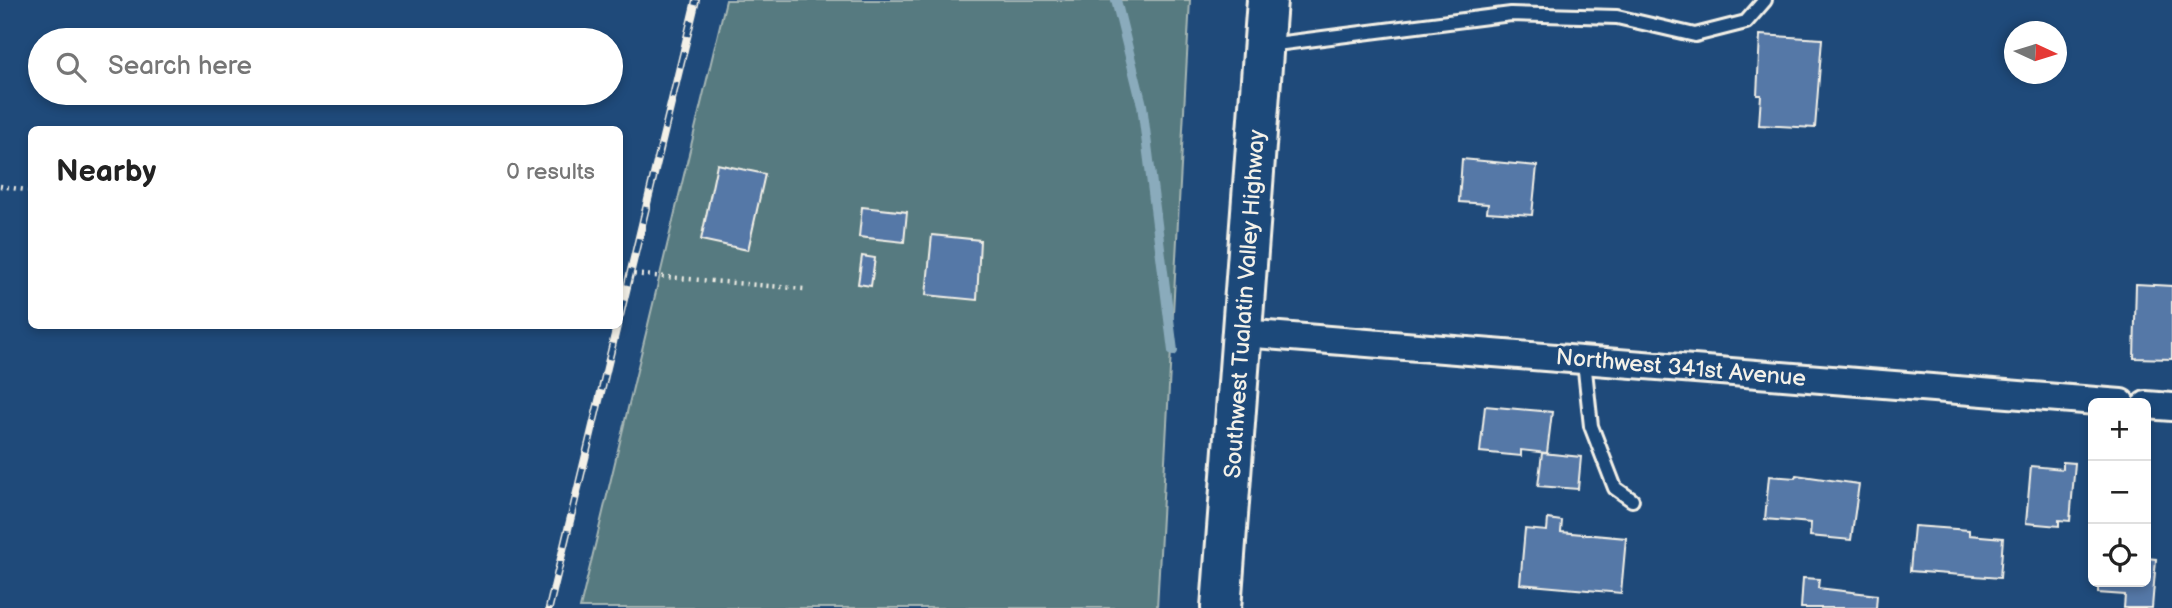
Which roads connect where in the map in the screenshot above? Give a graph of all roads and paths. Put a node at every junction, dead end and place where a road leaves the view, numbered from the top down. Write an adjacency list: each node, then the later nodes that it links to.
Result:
1 (1268, 0): 3 (highway, Southwest Tualatin Valley Highway)
2 (1765, 0): 3 (lane)
3 (1264, 45): 8 (highway, Southwest Tualatin Valley Highway)
4 (0, 186): 5 (path)
5 (28, 190)
6 (623, 273): 7 (path)
7 (804, 289)
8 (1242, 333): 9 (street, Northwest 341st Avenue); 14 (highway, Southwest Tualatin Valley Highway)
9 (1584, 361): 10 (street, Northwest 341st Avenue); 13 (lane)
10 (2088, 400)
11 (2151, 405): 12 (street)
12 (2172, 407)
13 (1632, 500)
14 (1222, 608)

